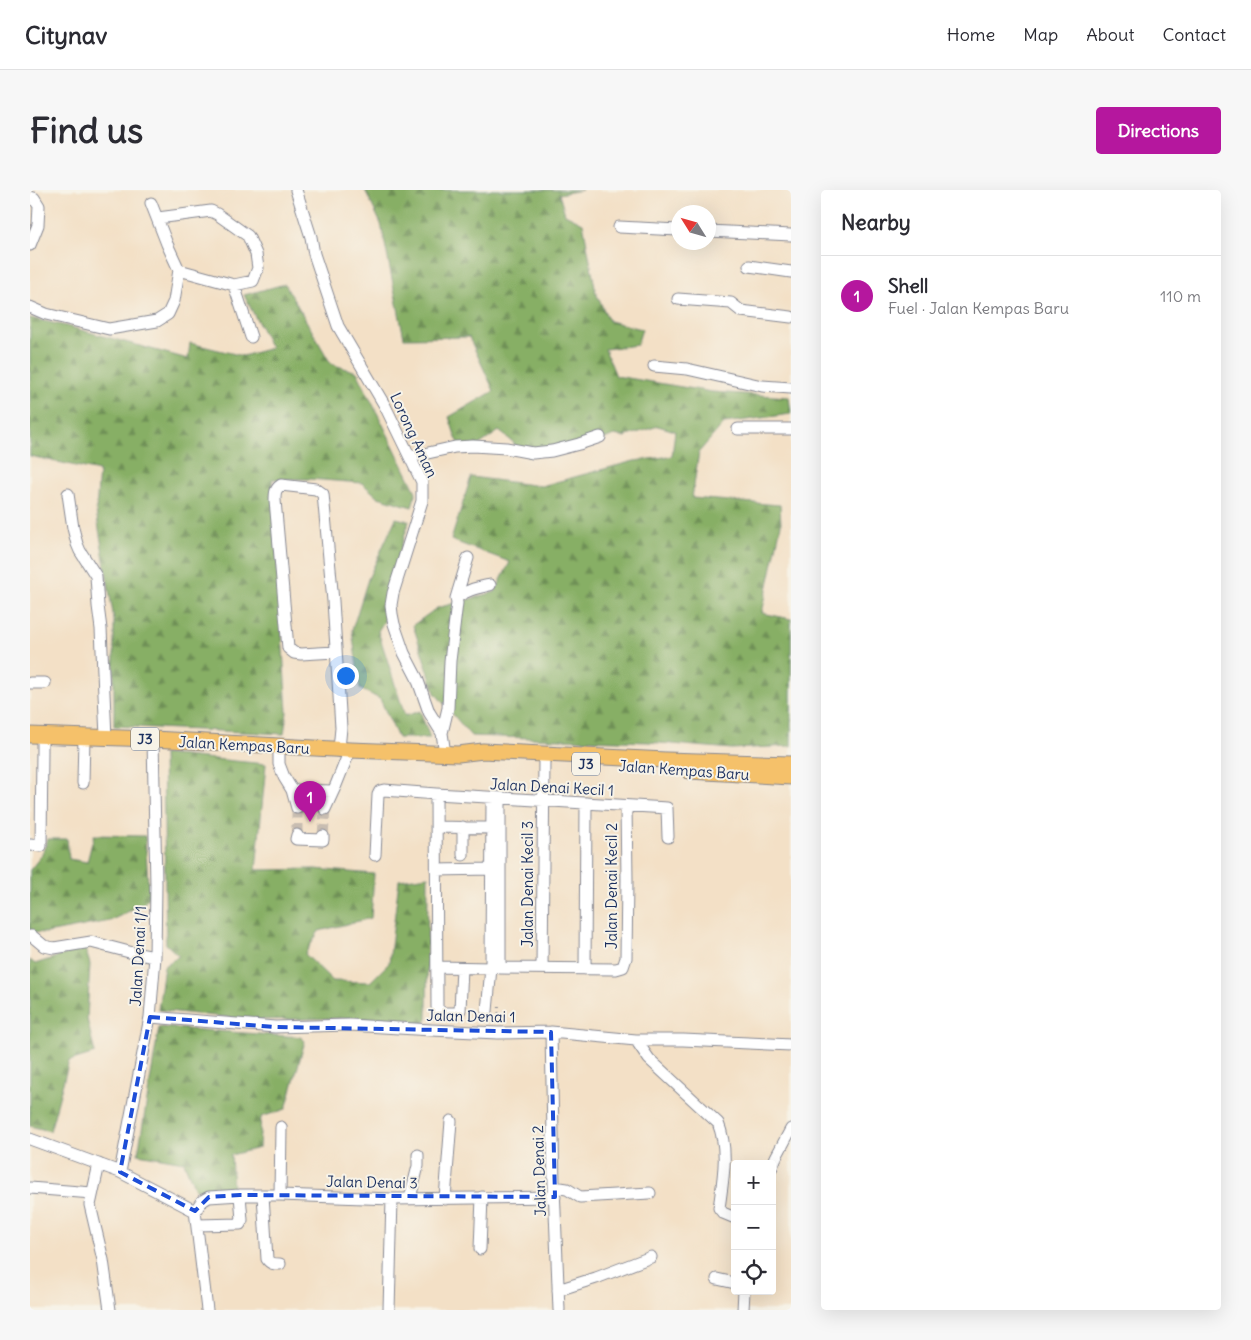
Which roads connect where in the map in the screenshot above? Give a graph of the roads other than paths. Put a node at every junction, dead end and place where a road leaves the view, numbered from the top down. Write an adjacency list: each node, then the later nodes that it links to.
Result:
1 (296, 190): 23 (street, Lorong Aman)
2 (30, 197): 9 (street)
3 (151, 203): 4 (street)
4 (158, 218): 11 (street); 13 (street)
5 (619, 227): 6 (street)
6 (671, 230)
7 (716, 231): 8 (street)
8 (791, 235)
9 (30, 245)
10 (749, 266): 12 (street)
11 (179, 270): 13 (street); 15 (street)
12 (791, 272)
13 (234, 285): 17 (street)
14 (678, 299): 16 (street)
15 (30, 308)
16 (791, 316)
17 (252, 337)
18 (654, 366): 19 (street)
19 (791, 388)
20 (738, 429): 21 (street)
21 (791, 429)
22 (600, 437): 23 (street)
23 (410, 457): 31 (street, Lorong Aman)
24 (68, 494): 34 (street)
25 (468, 558): 27 (street)
26 (490, 585): 27 (street)
27 (456, 598): 31 (street)
28 (335, 652): 28 (street); 37 (street)
29 (30, 682): 30 (street)
30 (45, 683)
31 (442, 733): 38 (street, Lorong Aman)
32 (36, 735): 33 (main road, Jalan Kempas Baru / J3); 52 (street)
33 (84, 737): 34 (main road, Jalan Kempas Baru / J3); 42 (street)
34 (106, 737): 35 (main road, Jalan Kempas Baru / J3)
35 (153, 739): 36 (main road, Jalan Kempas Baru / J3); 65 (street, Jalan Denai 1/1)
36 (278, 746): 37 (main road, Jalan Kempas Baru / J3); 43 (street)
37 (345, 750): 38 (main road, Jalan Kempas Baru / J3); 44 (street)
38 (452, 754): 39 (main road, Jalan Kempas Baru / J3); 40 (main road, Jalan Kempas Baru / J3)
39 (544, 761): 41 (main road, Jalan Kempas Baru / J3); 47 (street, Jalan Denai Kecil 3)
40 (791, 764)
41 (791, 777)
42 (83, 783)
43 (292, 790): 44 (street); 50 (street)
44 (333, 791): 51 (street)
45 (436, 794): 46 (street, Jalan Denai Kecil 1); 53 (street); 60 (street, Jalan Denai Kecil 1)
46 (496, 798): 47 (street, Jalan Denai Kecil 1); 55 (street); 68 (street)
47 (542, 801): 48 (street, Jalan Denai Kecil 1); 69 (street, Jalan Denai Kecil 3)
48 (586, 804): 49 (street, Jalan Denai Kecil 1); 70 (street)
49 (626, 806): 58 (street, Jalan Denai Kecil 1); 70 (street, Jalan Denai Kecil 2)
50 (298, 808)
51 (325, 809)
52 (36, 820): 59 (street)
53 (436, 827): 54 (street); 63 (street)
54 (463, 827): 55 (street); 61 (street)
55 (492, 828): 62 (street)
56 (297, 835): 57 (street)
57 (323, 836)
58 (668, 838)
59 (30, 845)
60 (376, 855)
61 (463, 855)
62 (492, 869): 63 (street); 68 (street)
63 (436, 870): 66 (street)
64 (30, 936): 65 (street)
65 (155, 957): 72 (street, Jalan Denai 1/1)
66 (437, 967): 67 (street); 67 (street)
67 (462, 968): 68 (street)
68 (496, 968): 69 (street); 71 (street)
69 (542, 968): 70 (street)
70 (585, 969)
71 (487, 1010)
72 (150, 1017): 73 (street, Jalan Denai 1); 83 (street, Jalan Denai 1/1)
73 (551, 1032): 74 (street, Jalan Denai 1); 85 (street, Jalan Denai 2)
74 (636, 1040): 75 (street, Jalan Denai 1); 96 (street)
75 (791, 1045)
76 (451, 1121): 94 (street)
77 (281, 1127): 90 (street)
78 (791, 1130): 81 (street)
79 (30, 1139): 82 (street)
80 (418, 1155): 92 (street)
81 (775, 1160)
82 (100, 1164): 83 (street); 86 (street)
83 (120, 1172): 95 (street)
84 (30, 1188): 86 (street)
85 (555, 1192): 87 (street); 91 (street, Jalan Denai 3); 103 (street, Jalan Denai 2)
86 (92, 1193): 105 (street)
87 (650, 1193)
88 (240, 1195): 89 (street, Jalan Denai 3); 95 (street, Jalan Denai 3); 97 (street)
89 (263, 1195): 90 (street, Jalan Denai 3); 100 (street)
90 (280, 1195): 93 (street, Jalan Denai 3)
91 (482, 1197): 94 (street, Jalan Denai 3); 98 (street)
92 (410, 1198): 93 (street, Jalan Denai 3); 94 (street, Jalan Denai 3)
93 (392, 1199): 107 (street)
94 (445, 1199)
95 (196, 1211): 97 (street)
96 (731, 1217)
97 (197, 1225): 106 (street)
98 (480, 1249)
99 (651, 1257): 103 (street)
100 (280, 1264)
101 (717, 1280): 102 (street)
102 (731, 1282)
103 (558, 1290): 108 (street, Jalan Denai 2)
104 (744, 1295): 109 (street)
105 (106, 1310)
106 (207, 1310)
107 (389, 1310)
108 (559, 1310)
109 (744, 1310)

